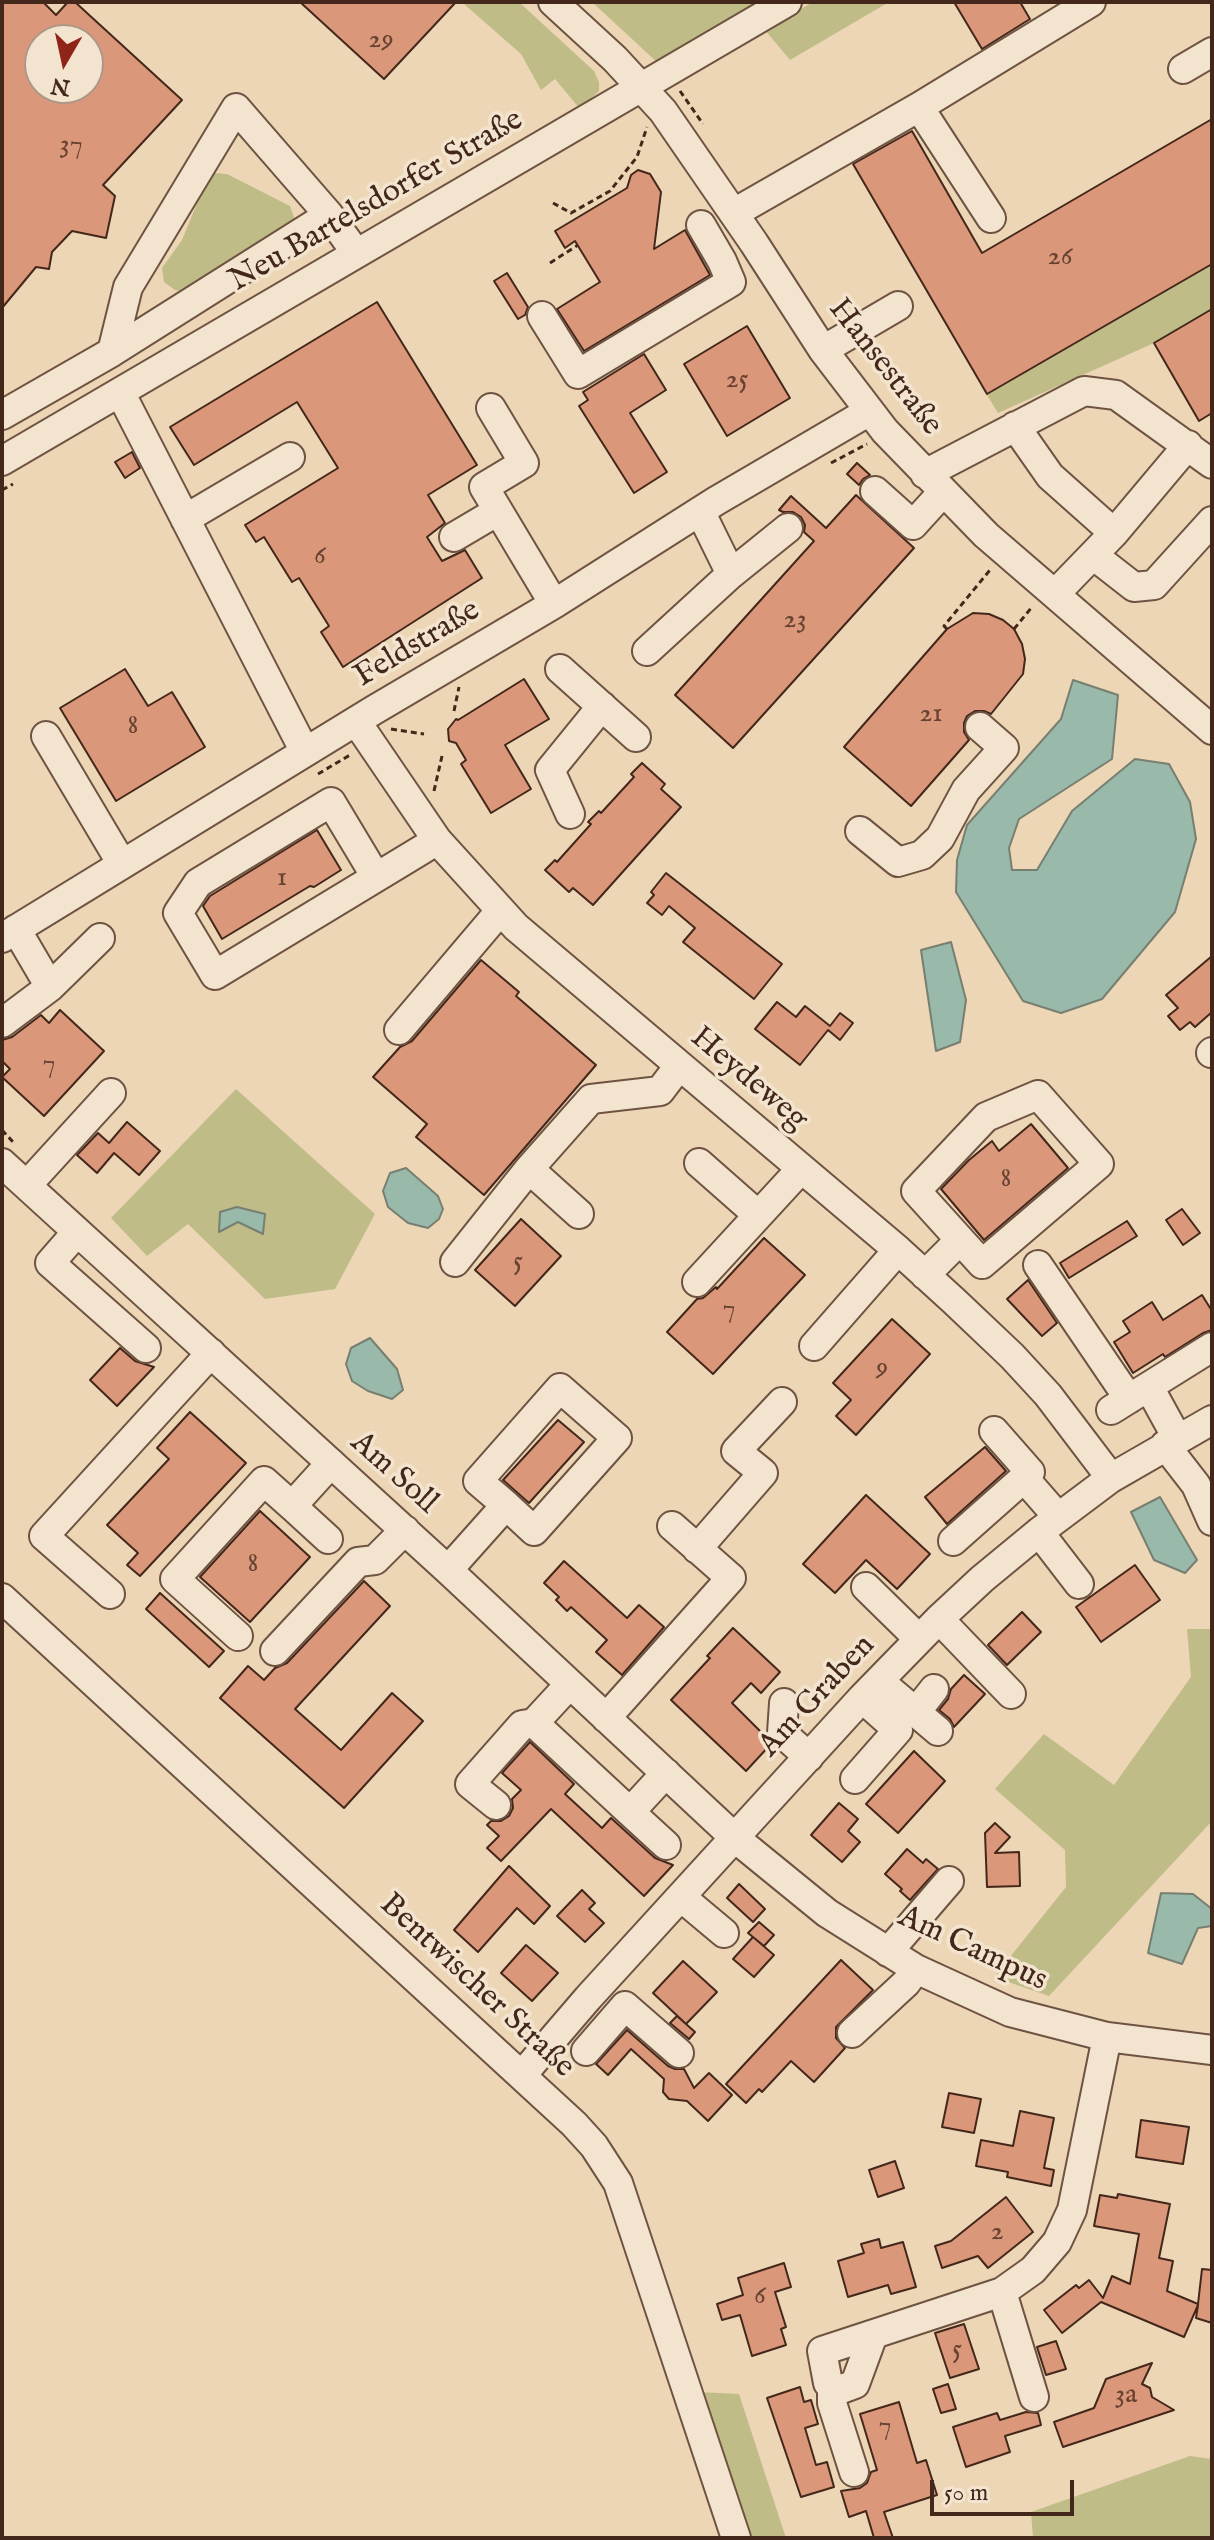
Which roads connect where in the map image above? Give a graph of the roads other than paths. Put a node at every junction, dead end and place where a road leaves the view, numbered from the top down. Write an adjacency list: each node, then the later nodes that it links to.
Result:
1 (553, 2): 6 (street, Hansestraße)
2 (787, 2): 6 (street, Neu Bartelsdorfer Straße)
3 (1091, 2): 7 (street)
4 (1212, 52): 5 (street)
5 (1183, 69)
6 (653, 81): 8 (street, Hansestraße); 13 (street, Neu Bartelsdorfer Straße)
7 (919, 107): 8 (street); 10 (street)
8 (734, 213): 12 (street, Hansestraße)
9 (329, 215): 13 (street); 18 (street); 18 (street)
10 (991, 218)
11 (701, 225): 14 (street)
12 (754, 243): 14 (street); 17 (street, Hansestraße)
13 (356, 253): 19 (street, Neu Bartelsdorfer Straße)
14 (722, 261): 16 (street)
15 (898, 306): 17 (street)
16 (542, 316)
17 (823, 350): 21 (street, Hansestraße)
18 (112, 352): 22 (street)
19 (120, 392): 26 (street, Neu Bartelsdorfer Straße); 32 (street)
20 (491, 408): 30 (street)
21 (868, 412): 28 (street, Hansestraße); 31 (street, Feldstraße)
22 (2, 415)
23 (1015, 426): 24 (street); 28 (street); 35 (street)
24 (1188, 445): 27 (street); 35 (street)
25 (290, 457): 32 (street)
26 (2, 461)
27 (1212, 464)
28 (934, 483): 29 (street); 39 (street, Hansestraße)
29 (875, 491)
30 (498, 511): 36 (street); 40 (street)
31 (700, 511): 38 (street); 40 (street, Feldstraße)
32 (185, 519): 49 (street)
33 (1212, 521): 37 (street)
34 (788, 528): 38 (street)
35 (1114, 533): 37 (street)
36 (454, 537)
37 (1093, 555): 39 (street)
38 (731, 574): 41 (street)
39 (1045, 599): 46 (street, Hansestraße)
40 (554, 604): 44 (street, Feldstraße)
41 (647, 651)
42 (560, 669): 43 (street)
43 (602, 706): 48 (street); 50 (street)
44 (356, 721): 49 (street, Feldstraße); 52 (street, Heydeweg)
45 (980, 727): 51 (street)
46 (1212, 730)
47 (46, 736): 53 (street)
48 (636, 737)
49 (305, 752): 53 (street, Feldstraße)
50 (570, 814)
51 (860, 831)
52 (437, 840): 54 (street); 55 (street, Heydeweg)
53 (122, 864): 56 (street, Feldstraße)
54 (376, 877): 54 (street)
55 (500, 911): 60 (street); 61 (street, Heydeweg)
56 (9, 933): 58 (street)
57 (100, 938): 58 (street)
58 (50, 987): 59 (street)
59 (2, 1023)
60 (399, 1030)
61 (679, 1066): 65 (street); 66 (street, Heydeweg)
62 (111, 1093): 67 (street)
63 (2, 1163): 67 (street, Am Soll)
64 (699, 1163): 69 (street)
65 (529, 1169): 68 (street); 73 (street)
66 (801, 1169): 69 (street); 72 (street, Heydeweg)
67 (34, 1177): 70 (street, Am Soll)
68 (579, 1214)
69 (758, 1215): 76 (street)
70 (77, 1232): 79 (street); 80 (street, Am Soll)
71 (960, 1240): 71 (street); 75 (street)
72 (898, 1250): 75 (street, Heydeweg); 77 (street)
73 (455, 1262)
74 (1038, 1265): 81 (street)
75 (925, 1275): 88 (street, Heydeweg)
76 (697, 1282)
77 (814, 1346)
78 (1212, 1347): 81 (street)
79 (146, 1348)
80 (211, 1353): 86 (street, Am Soll); 102 (street)
81 (1130, 1399): 85 (street)
82 (782, 1402): 98 (street)
83 (1212, 1420): 85 (street, Am Graben)
84 (994, 1431): 87 (street)
85 (1171, 1442): 88 (street, Am Graben); 89 (street)
86 (331, 1463): 91 (street); 95 (street, Am Soll)
87 (1024, 1478): 93 (street); 97 (street)
88 (1111, 1478): 93 (street, Am Graben)
89 (1204, 1481): 92 (street)
90 (506, 1505): 90 (street); 99 (street)
91 (292, 1506): 96 (street); 105 (street)
92 (1212, 1521)
93 (1048, 1524): 100 (street); 104 (street, Am Graben)
94 (672, 1526): 98 (street)
95 (405, 1530): 99 (street, Am Soll); 107 (street)
96 (328, 1539)
97 (953, 1541)
98 (697, 1549): 114 (street)
99 (448, 1570): 108 (street, Am Soll)
100 (1079, 1584)
101 (866, 1587): 106 (street)
102 (110, 1594)
103 (2, 1598): 136 (street, Bentwischer Straße)
104 (939, 1619): 106 (street, Am Graben); 111 (street)
105 (238, 1636)
106 (919, 1639): 110 (street, Am Graben)
107 (275, 1651)
108 (570, 1684): 114 (street, Am Soll); 115 (street)
109 (934, 1689): 113 (street)
110 (871, 1690): 113 (street); 117 (street, Am Graben); 119 (street)
111 (1011, 1694)
112 (784, 1703): 117 (street)
113 (916, 1712): 116 (street)
114 (606, 1718): 118 (street, Am Soll)
115 (534, 1723): 120 (street); 121 (street)
116 (938, 1731)
117 (809, 1757): 122 (street, Am Graben)
118 (666, 1773): 121 (street); 122 (street, Am Soll)
119 (855, 1779)
120 (496, 1805)
121 (630, 1812): 123 (street)
122 (735, 1838): 125 (street, Am Graben); 127 (street, Am Campus)
123 (666, 1845)
124 (949, 1881): 127 (street)
125 (681, 1897): 126 (street); 129 (street, Am Graben)
126 (724, 1933)
127 (888, 1952): 128 (street, Am Campus)
128 (916, 1969): 131 (street); 132 (street, Am Campus)
129 (588, 1998): 130 (street); 136 (street, Am Graben)
130 (613, 2019): 134 (street); 135 (street)
131 (852, 2033)
132 (1107, 2037): 133 (street, Am Campus); 137 (street)
133 (1212, 2050)
134 (586, 2051)
135 (679, 2053)
136 (522, 2075): 142 (street, Bentwischer Straße)
137 (1002, 2292): 138 (street); 140 (street)
138 (873, 2335): 139 (street); 139 (street)
139 (832, 2388): 141 (street)
140 (1034, 2397)
141 (854, 2472)
142 (736, 2538)

